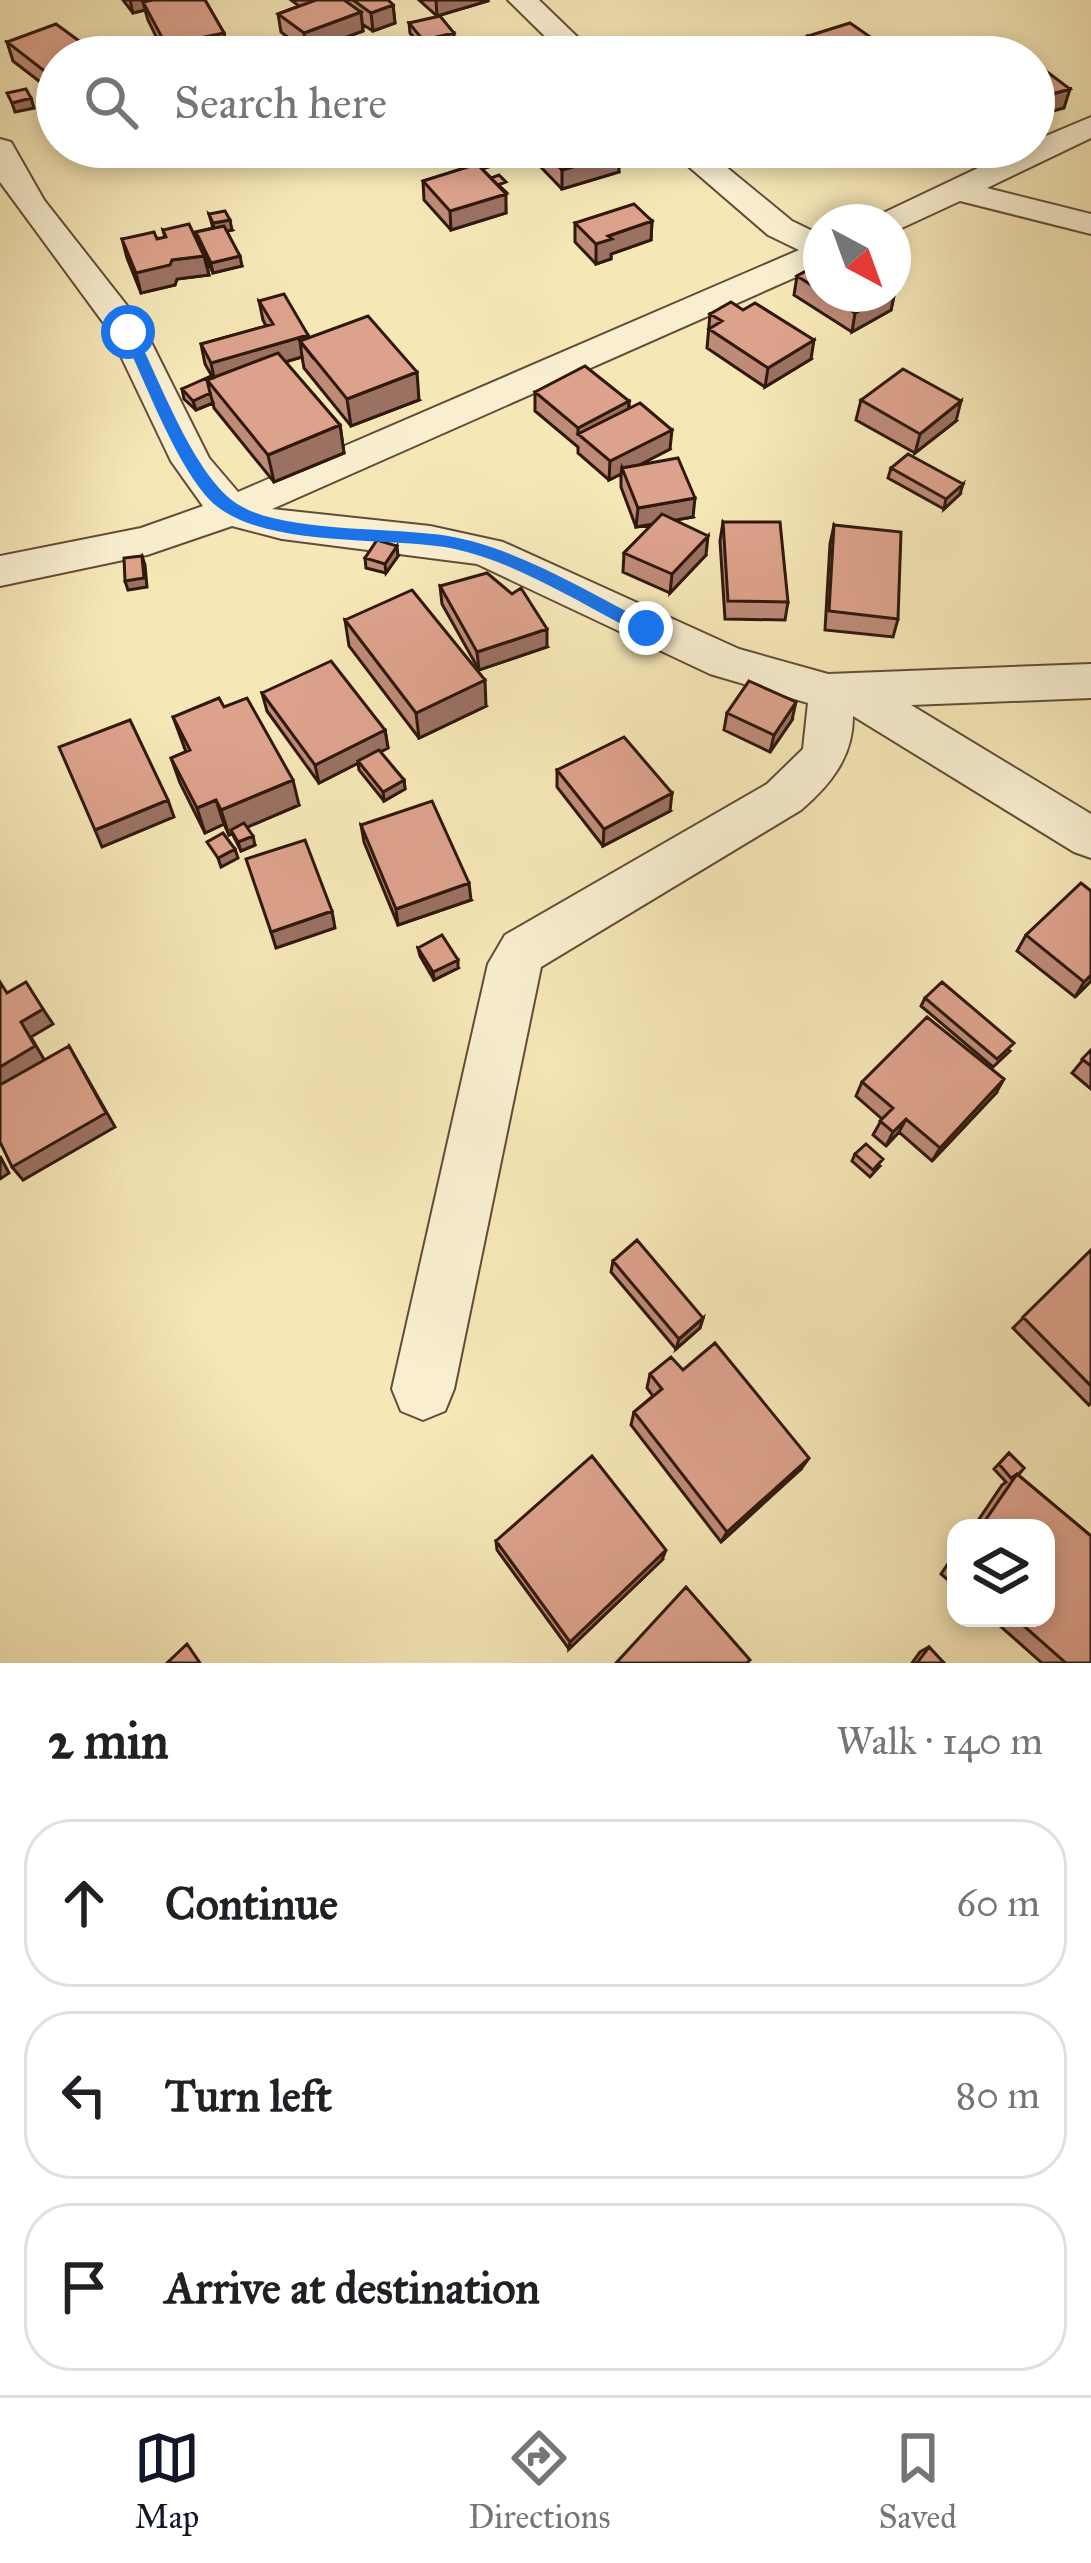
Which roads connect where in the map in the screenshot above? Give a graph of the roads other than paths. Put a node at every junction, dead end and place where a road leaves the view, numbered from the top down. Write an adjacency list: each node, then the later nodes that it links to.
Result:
1 (521, 0): 2 (street)
2 (560, 36)
3 (1091, 126): 4 (street)
4 (1055, 144)
5 (0, 149): 13 (street)
6 (707, 168): 11 (street)
7 (1005, 168): 8 (street)
8 (958, 191): 9 (street); 10 (street)
9 (911, 213)
10 (1091, 224)
11 (803, 240)
12 (803, 258): 13 (street)
13 (234, 510): 14 (street); 16 (street)
14 (0, 571)
15 (1091, 681): 16 (street)
16 (830, 692): 17 (street); 18 (street)
17 (1091, 838)
18 (423, 1389)

